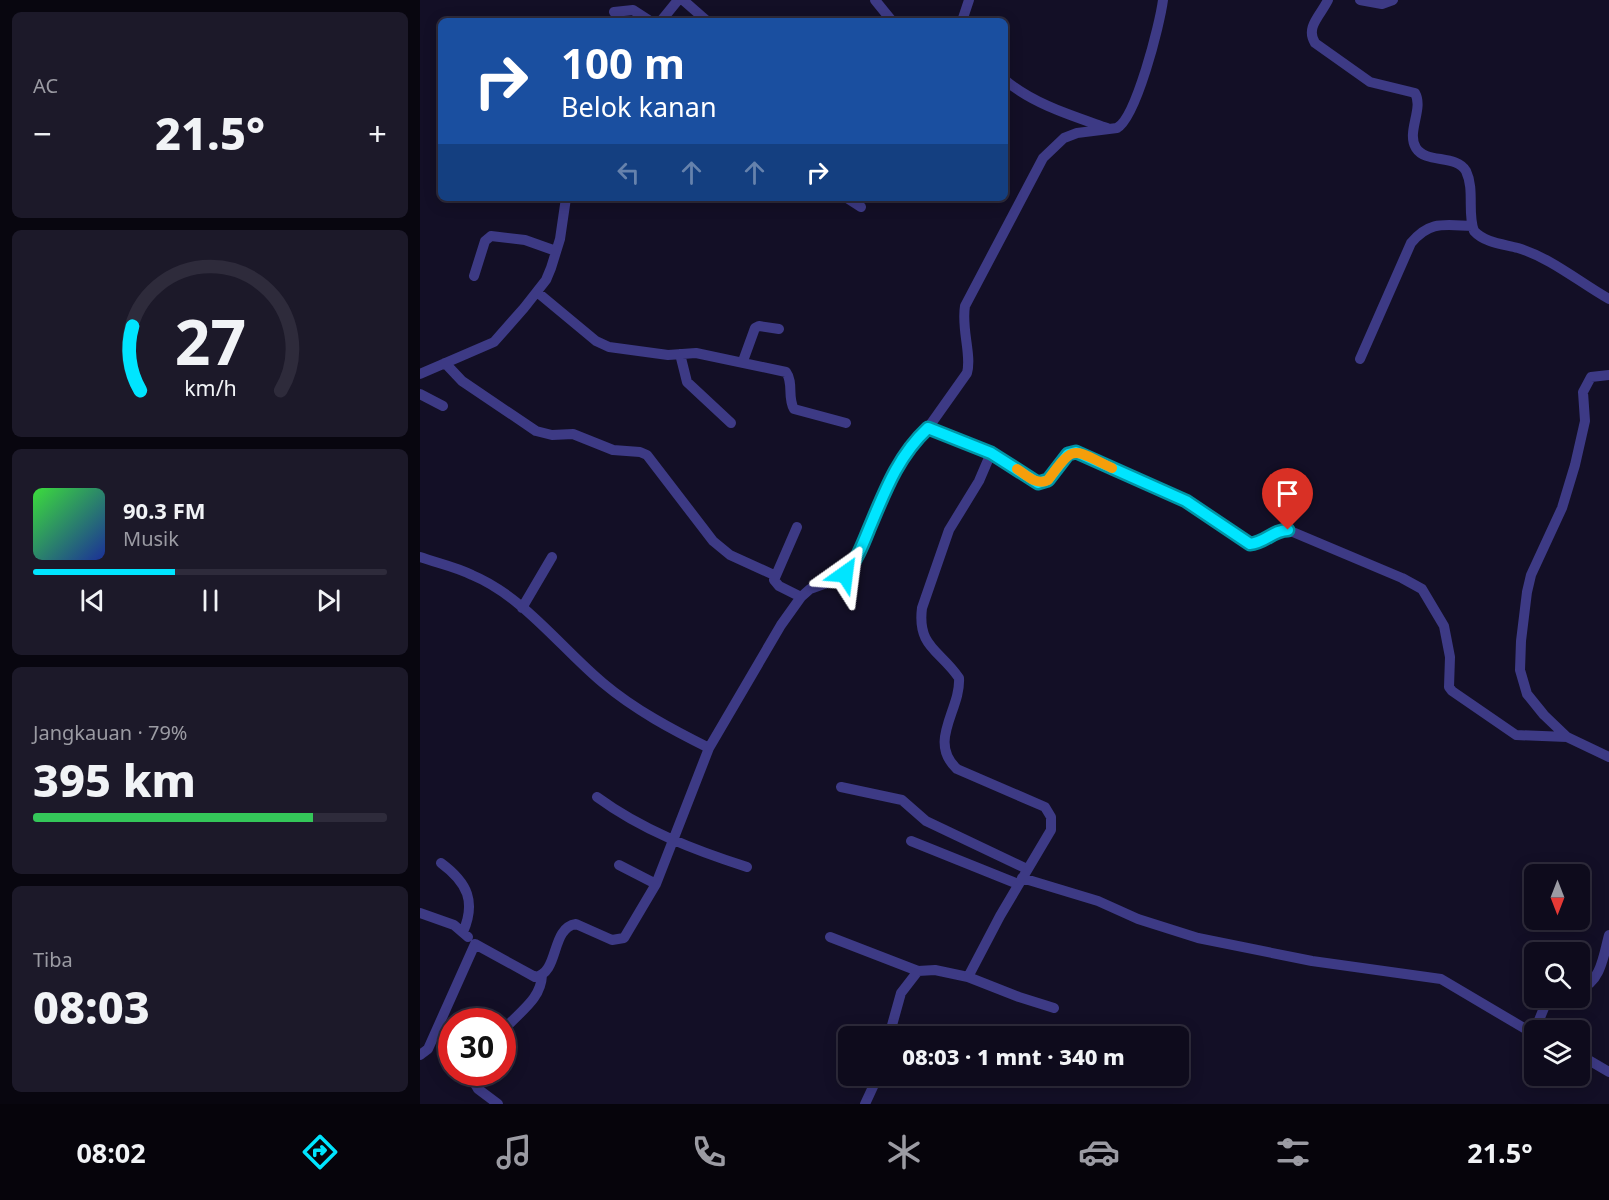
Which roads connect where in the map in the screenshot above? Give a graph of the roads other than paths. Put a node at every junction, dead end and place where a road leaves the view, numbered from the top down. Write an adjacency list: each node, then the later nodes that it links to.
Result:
1 (678, 0): 11 (street)
2 (682, 0): 12 (street)
3 (875, 0): 13 (street)
4 (969, 0): 14 (street)
5 (1163, 0): 16 (street)
6 (1328, 0): 20 (street)
7 (1360, 0): 8 (street)
8 (1393, 0)
9 (614, 12): 10 (street)
10 (645, 18)
11 (663, 18)
12 (703, 18)
13 (890, 18)
14 (963, 18)
15 (1008, 83): 16 (street)
16 (1110, 129): 36 (street)
17 (565, 201): 21 (street)
18 (851, 201): 19 (street)
19 (861, 207)
20 (1472, 226): 24 (street); 27 (street)
21 (556, 251): 22 (street); 23 (street)
22 (474, 276)
23 (537, 292): 26 (street); 29 (street)
24 (1609, 298)
25 (779, 329): 28 (street)
26 (680, 354): 28 (street); 34 (street)
27 (1360, 359)
28 (743, 361): 35 (street)
29 (445, 363): 30 (street); 41 (street)
30 (420, 374)
31 (1609, 375): 44 (street)
32 (420, 394): 33 (street)
33 (443, 406)
34 (731, 423)
35 (846, 423)
36 (928, 428): 37 (street); 42 (street)
37 (991, 453): 44 (street); 54 (street)
38 (797, 527): 41 (street)
39 (552, 556): 43 (street)
40 (420, 557): 43 (street)
41 (774, 575): 42 (street)
42 (801, 597): 45 (street)
43 (522, 608): 45 (street)
44 (1567, 737): 46 (street)
45 (709, 748): 49 (street)
46 (1609, 757)
47 (841, 787): 54 (street)
48 (597, 797): 49 (street)
49 (673, 839): 53 (street); 55 (street)
50 (911, 841): 54 (street)
51 (441, 863): 57 (street)
52 (619, 865): 55 (street)
53 (747, 867)
54 (1023, 877): 63 (street); 68 (street)
55 (656, 884): 62 (street)
56 (420, 913): 57 (street)
57 (463, 932): 60 (street)
58 (1609, 935): 64 (street)
59 (830, 937): 61 (street)
60 (475, 944): 62 (street); 69 (street)
61 (918, 971): 63 (street); 67 (street)
62 (542, 975): 66 (street)
63 (968, 977): 65 (street)
64 (1590, 983)
65 (1054, 1008)
66 (516, 1018)
67 (892, 1026)
68 (1524, 1027)
69 (420, 1055)
70 (1590, 1061): 71 (street)
71 (1609, 1072)
72 (476, 1086): 74 (street)
73 (874, 1086): 75 (street)
74 (498, 1104)
75 (866, 1104)

